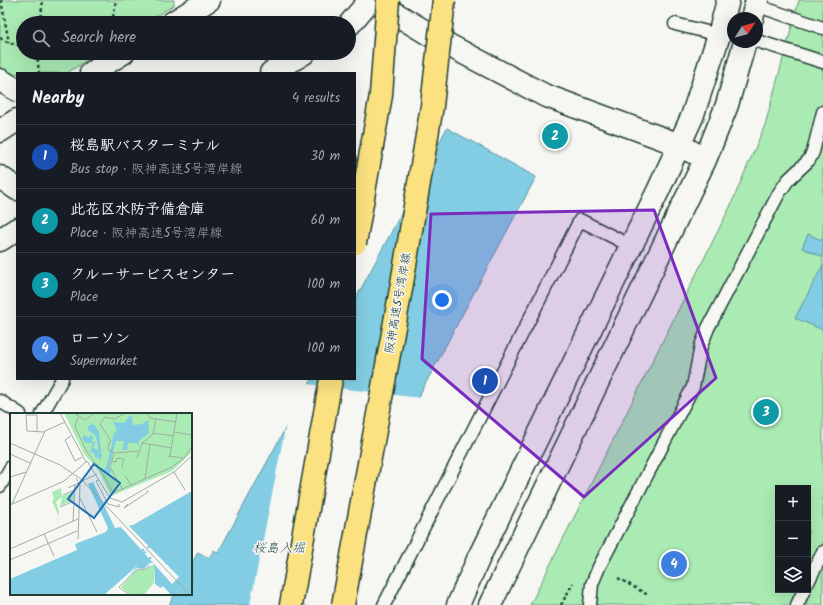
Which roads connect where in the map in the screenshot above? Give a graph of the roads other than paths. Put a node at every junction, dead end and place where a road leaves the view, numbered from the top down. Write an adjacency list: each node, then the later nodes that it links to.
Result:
1 (208, 0): 7 (street)
2 (371, 0): 8 (street); 12 (street)
3 (388, 0): 30 (highway, bridge)
4 (728, 0): 11 (street)
5 (446, 5): 12 (lane); 44 (highway, 阪神高速5号湾岸線, bridge)
6 (755, 8): 10 (lane)
7 (183, 16)
8 (356, 17)
9 (674, 24): 11 (lane)
10 (823, 28)
11 (719, 35): 25 (street)
12 (436, 39): 25 (street)
13 (763, 43): 17 (lane)
14 (743, 48): 26 (street)
15 (112, 60): 18 (street)
16 (292, 60): 19 (street)
17 (823, 62)
18 (93, 72)
19 (273, 72)
20 (0, 80): 21 (street)
21 (16, 89)
22 (823, 112): 48 (lane)
23 (16, 121): 24 (street)
24 (0, 131)
25 (680, 145): 26 (street); 32 (street)
26 (705, 160): 47 (street)
27 (0, 177): 28 (street)
28 (16, 188)
29 (16, 229): 31 (street)
30 (356, 237)
31 (0, 240)
32 (631, 246): 45 (lane); 46 (street)
33 (61, 380): 37 (lane)
34 (331, 380): 43 (highway)
35 (0, 401): 36 (lane)
36 (18, 413)
37 (43, 413)
38 (10, 469): 39 (lane)
39 (0, 486)
40 (823, 552): 41 (lane)
41 (811, 576)
42 (802, 593): 49 (lane)
43 (291, 605)
44 (343, 605)
45 (384, 605)
46 (458, 605)
47 (490, 605)
48 (590, 605)
49 (796, 605)

